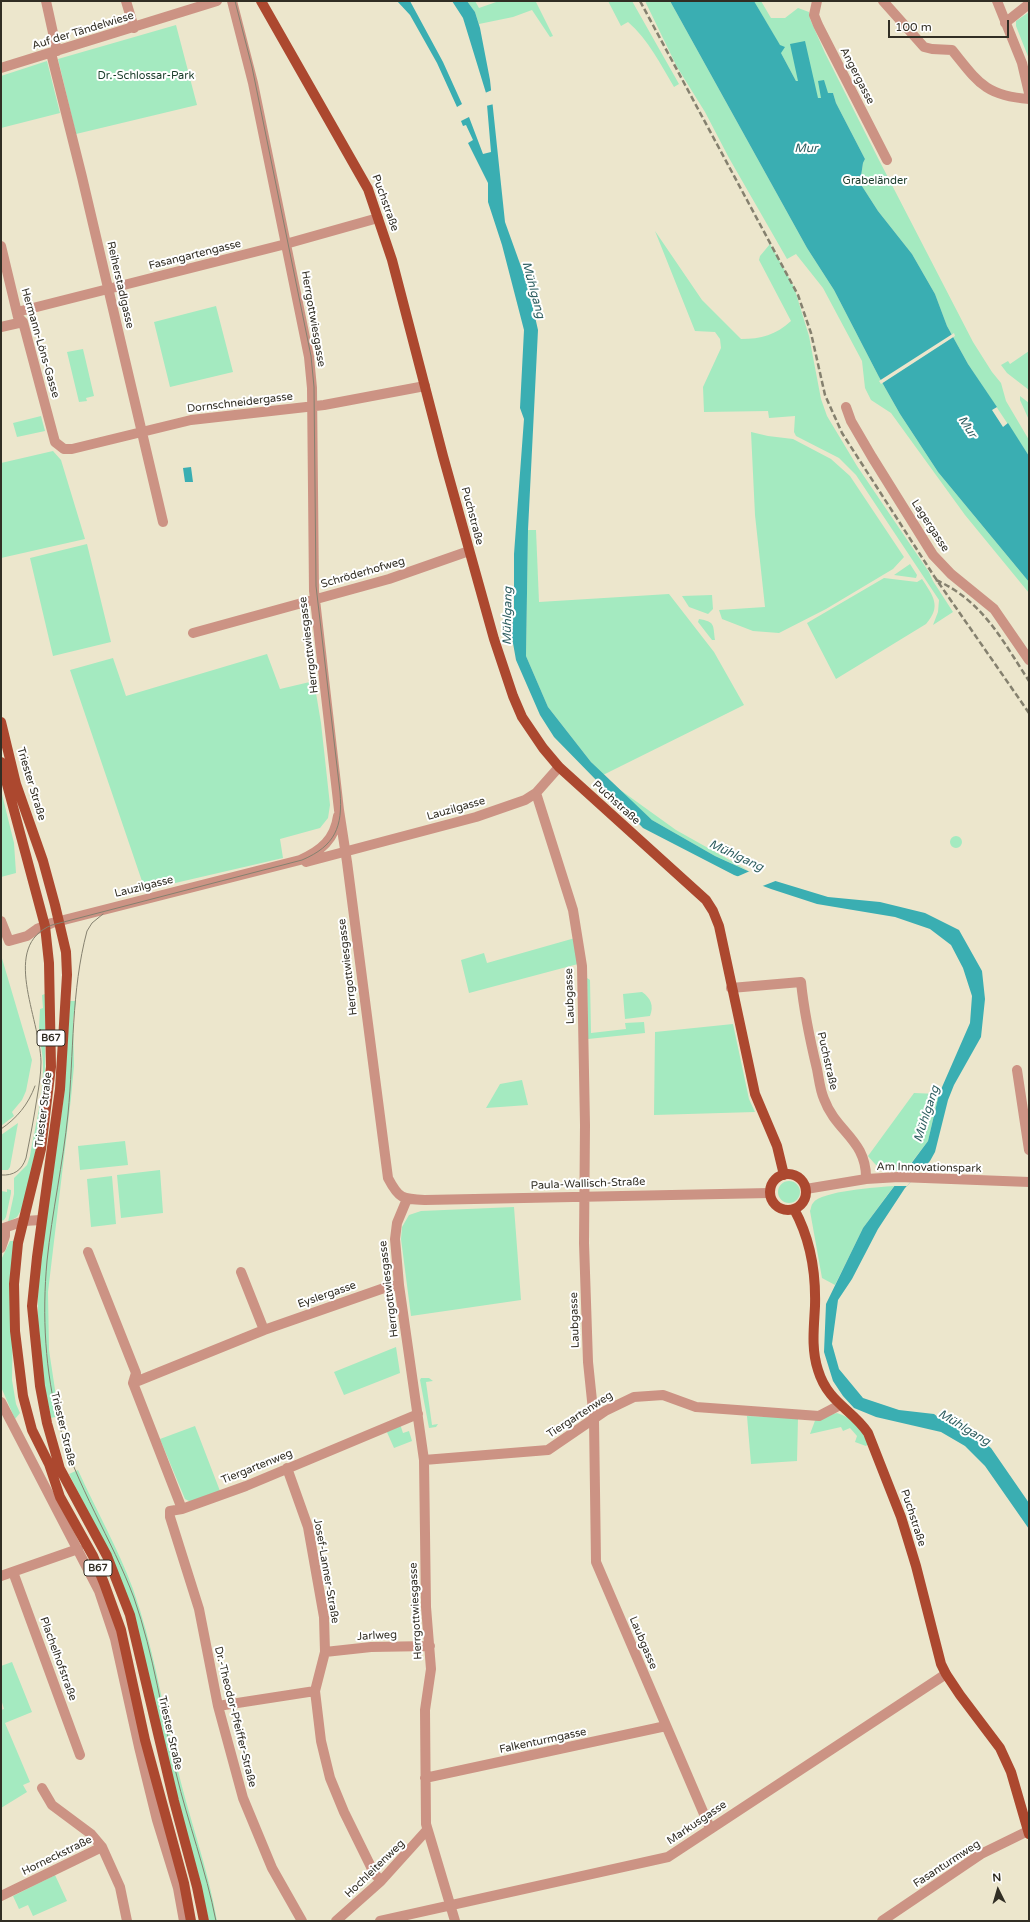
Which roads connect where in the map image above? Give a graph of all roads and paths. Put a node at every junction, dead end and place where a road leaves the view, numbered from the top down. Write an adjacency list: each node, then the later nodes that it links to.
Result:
1 (46, 1): 12 (street, Reiherstadlgasse)
2 (126, 1): 11 (street)
3 (217, 1): 11 (street, Auf der Tändelwiese)
4 (232, 1): 18 (street, Herrgottwiesgasse)
5 (261, 1): 17 (main road, Puchstraße)
6 (817, 1): 16 (street, Angergasse)
7 (882, 1): 15 (street)
8 (997, 1): 10 (street)
9 (1029, 4): 10 (street)
10 (1005, 23): 14 (street)
11 (134, 28): 12 (street, Auf der Tändelwiese)
12 (54, 52): 13 (street, Auf der Tändelwiese); 20 (street, Reiherstadlgasse)
13 (1, 68)
14 (1029, 93)
15 (1029, 99)
16 (887, 160)
17 (378, 218): 18 (street, Fasangartengasse); 24 (main road, Puchstraße)
18 (286, 244): 20 (street, Fasangartengasse); 25 (street, Herrgottwiesgasse)
19 (1, 246): 21 (street, Hermann-Löns-Gasse)
20 (108, 288): 21 (street, Fasangartengasse); 27 (street, Reiherstadlgasse)
21 (17, 312): 22 (street, Hermann-Löns-Gasse)
22 (23, 322): 23 (street); 28 (street, Hermann-Löns-Gasse)
23 (1, 327)
24 (425, 386): 25 (street, Dornschneidergasse); 30 (main road, Puchstraße)
25 (312, 406): 27 (street, Dornschneidergasse); 31 (street, Herrgottwiesgasse)
26 (846, 407): 33 (street, Lagergasse)
27 (142, 432): 28 (street, Dornschneidergasse); 29 (street, Reiherstadlgasse)
28 (59, 446)
29 (163, 522)
30 (469, 551): 31 (street, Schröderhofweg); 36 (main road, Puchstraße)
31 (315, 598): 32 (street, Schröderhofweg); 38 (street, Herrgottwiesgasse)
32 (193, 633)
33 (1029, 660)
34 (1, 722): 43 (main road, Triester Straße / B67)
35 (1, 762): 44 (main road, Triester Straße / B67)
36 (559, 767): 37 (street, Lauzilgasse); 45 (main road, Puchstraße)
37 (536, 793): 40 (street, Lauzilgasse); 53 (street, Laubgasse)
38 (339, 810): 39 (street, Lauzilgasse); 40 (street, Herrgottwiesgasse)
39 (331, 837): 40 (street); 41 (street, Lauzilgasse)
40 (346, 850): 41 (street, Lauzilgasse); 54 (street, Herrgottwiesgasse)
41 (283, 865): 43 (street, Lauzilgasse)
42 (1, 921): 44 (street)
43 (59, 922): 44 (street); 56 (main road, Triester Straße / B67)
44 (45, 926): 57 (main road, Triester Straße / B67)
45 (731, 988): 48 (main road, Puchstraße); 49 (street, Puchstraße)
46 (1017, 1070): 47 (street)
47 (1029, 1150)
48 (784, 1175): 51 (main road); 52 (main road)
49 (866, 1179): 50 (street, Am Innovationspark); 51 (street, Am Innovationspark)
50 (1029, 1182)
51 (806, 1189): 55 (main road)
52 (770, 1193): 53 (street, Paula-Wallisch-Straße); 55 (main road)
53 (584, 1196): 54 (street, Paula-Wallisch-Straße); 68 (street, Laubgasse)
54 (407, 1199): 62 (street, Herrgottwiesgasse)
55 (794, 1209): 66 (main road, Puchstraße)
56 (41, 1220): 57 (street); 95 (main road, Triester Straße / B67)
57 (24, 1221): 58 (street); 94 (main road, Triester Straße / B67)
58 (3, 1229): 59 (street)
59 (1, 1248)
60 (88, 1252): 64 (street)
61 (242, 1272): 63 (street)
62 (399, 1286): 63 (street, Eyslergasse); 67 (street, Herrgottwiesgasse)
63 (264, 1330): 64 (street, Eyslergasse)
64 (133, 1383): 71 (street)
65 (1, 1402): 73 (street)
66 (840, 1405): 68 (street, Tiergartenweg); 78 (main road, Puchstraße)
67 (418, 1414): 69 (street, Herrgottwiesgasse); 70 (street, Tiergartenweg)
68 (594, 1420): 69 (street, Tiergartenweg); 81 (street, Laubgasse)
69 (424, 1460): 76 (street, Herrgottwiesgasse)
70 (287, 1468): 71 (street, Tiergartenweg); 77 (street, Josef-Lanner-Straße)
71 (182, 1509): 72 (street, Tiergartenweg)
72 (170, 1511): 80 (street, Dr.-Theodor-Pfeiffer-Straße)
73 (78, 1549): 74 (street); 93 (street)
74 (13, 1572): 75 (street); 82 (street, Plachelhofstraße)
75 (1, 1576)
76 (430, 1646): 77 (street, Jarlweg); 83 (street, Herrgottwiesgasse)
77 (325, 1652): 79 (street, Josef-Lanner-Straße)
78 (946, 1674): 85 (street, Markusgasse); 87 (main road, Puchstraße)
79 (315, 1691): 80 (street); 89 (street, Josef-Lanner-Straße)
80 (218, 1706): 96 (street, Dr.-Theodor-Pfeiffer-Straße)
81 (666, 1726): 83 (street, Falkenturmgasse); 85 (street, Laubgasse)
82 (80, 1755)
83 (425, 1778): 86 (street, Herrgottwiesgasse)
84 (42, 1788): 88 (street)
85 (710, 1828): 91 (street, Markusgasse)
86 (427, 1830): 89 (street, Hochleitenweg); 91 (street, Herrgottwiesgasse)
87 (1029, 1832): 100 (street, Fasanturmweg)
88 (102, 1847): 90 (street, Horneckstraße); 92 (street)
89 (381, 1881): 97 (street, Hochleitenweg)
90 (1, 1896)
91 (450, 1906): 98 (street, Markusgasse); 99 (street, Herrgottwiesgasse)
92 (127, 1921)
93 (184, 1921)
94 (191, 1921)
95 (204, 1921)
96 (302, 1921)
97 (336, 1921)
98 (380, 1921)
99 (455, 1921)
100 (882, 1921)

